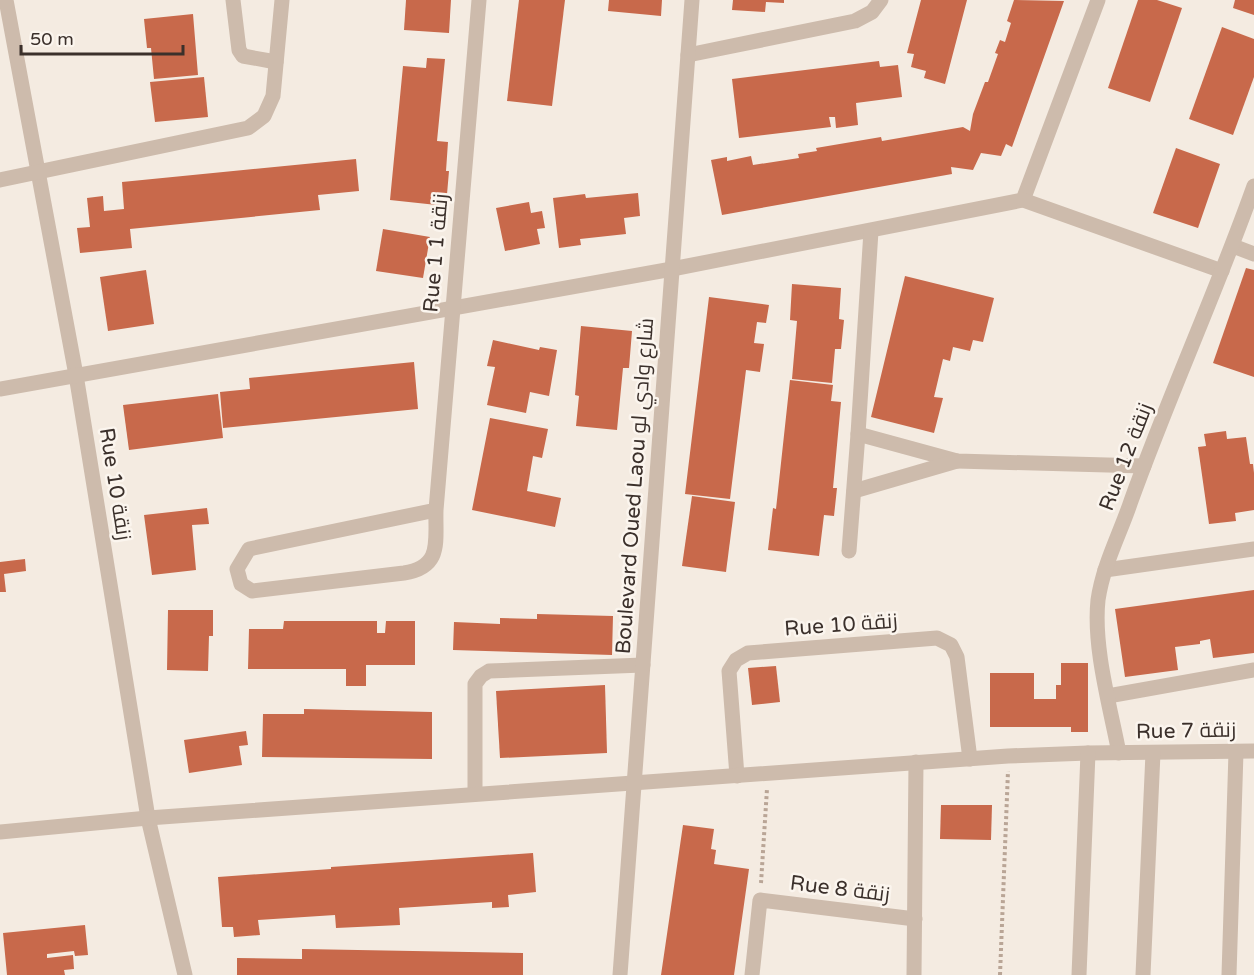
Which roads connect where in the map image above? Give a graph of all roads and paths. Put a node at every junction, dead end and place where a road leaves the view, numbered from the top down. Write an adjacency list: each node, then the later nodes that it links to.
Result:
1 (6, 0): 10 (street, Rue 10 زنقة)
2 (233, 0): 9 (street)
3 (282, 0): 9 (street)
4 (479, 0): 19 (street, Rue 1 زنقة 1)
5 (692, 0): 8 (street, Boulevard Oued Laou شارع وادي لو)
6 (881, 0): 8 (street)
7 (1098, 0): 13 (street)
8 (688, 55): 17 (street, Boulevard Oued Laou شارع وادي لو)
9 (276, 62): 10 (street)
10 (39, 173): 11 (street); 20 (street, Rue 10 زنقة)
11 (0, 180)
12 (1254, 186): 15 (street, Rue 12 زنقة)
13 (1023, 200): 14 (street); 18 (street)
14 (871, 231): 17 (street); 22 (street)
15 (1233, 246): 16 (street); 18 (street, Rue 12 زنقة)
16 (1254, 254)
17 (672, 269): 19 (street); 30 (street, Boulevard Oued Laou شارع وادي لو)
18 (1222, 271): 24 (street, Rue 12 زنقة)
19 (452, 308): 20 (street); 26 (street, Rue 1 زنقة 1)
20 (76, 375): 21 (street); 45 (street, Rue 10 زنقة)
21 (0, 389)
22 (858, 434): 23 (street); 25 (street)
23 (957, 461): 24 (street); 25 (street)
24 (1144, 466): 29 (street, Rue 12 زنقة)
25 (854, 491): 28 (street)
26 (436, 510): 26 (street, Rue 1 زنقة 1)
27 (1254, 549): 29 (street)
28 (849, 551)
29 (1105, 570): 32 (street, Rue 12 زنقة)
30 (643, 665): 43 (street, Boulevard Oued Laou شارع وادي لو); 44 (street)
31 (1254, 670): 32 (street)
32 (1108, 696): 36 (street, Rue 12 زنقة)
33 (1254, 751): 34 (street, Rue 7 زنقة)
34 (1236, 752): 37 (street, Rue 7 زنقة); 56 (street)
35 (1088, 753): 36 (street, Rue 7 زنقة); 38 (street, Rue 7 زنقة); 54 (street)
36 (1119, 753): 37 (street, Rue 7 زنقة)
37 (1153, 753): 55 (street)
38 (1008, 756): 39 (street, Rue 7 زنقة); 53 (path)
39 (970, 759): 40 (street, Rue 7 زنقة); 42 (street, Rue 10 زنقة)
40 (916, 762): 41 (street, Rue 7 زنقة); 48 (street)
41 (768, 773): 42 (street, Rue 7 زنقة); 47 (path)
42 (737, 776): 43 (street, Rue 7 زنقة)
43 (634, 783): 44 (street, Rue 7 زنقة); 50 (street, Boulevard Oued Laou شارع وادي لو)
44 (475, 794): 45 (street, Rue 7 زنقة)
45 (148, 818): 46 (street, Rue 7 زنقة); 49 (street, Rue 10 زنقة)
46 (0, 832)
47 (760, 900): 48 (street, Rue 8 زنقة); 51 (street)
48 (915, 919): 52 (street)
49 (185, 975)
50 (620, 975)
51 (752, 975)
52 (914, 975)
53 (1000, 975)
54 (1079, 975)
55 (1143, 975)
56 (1229, 975)

